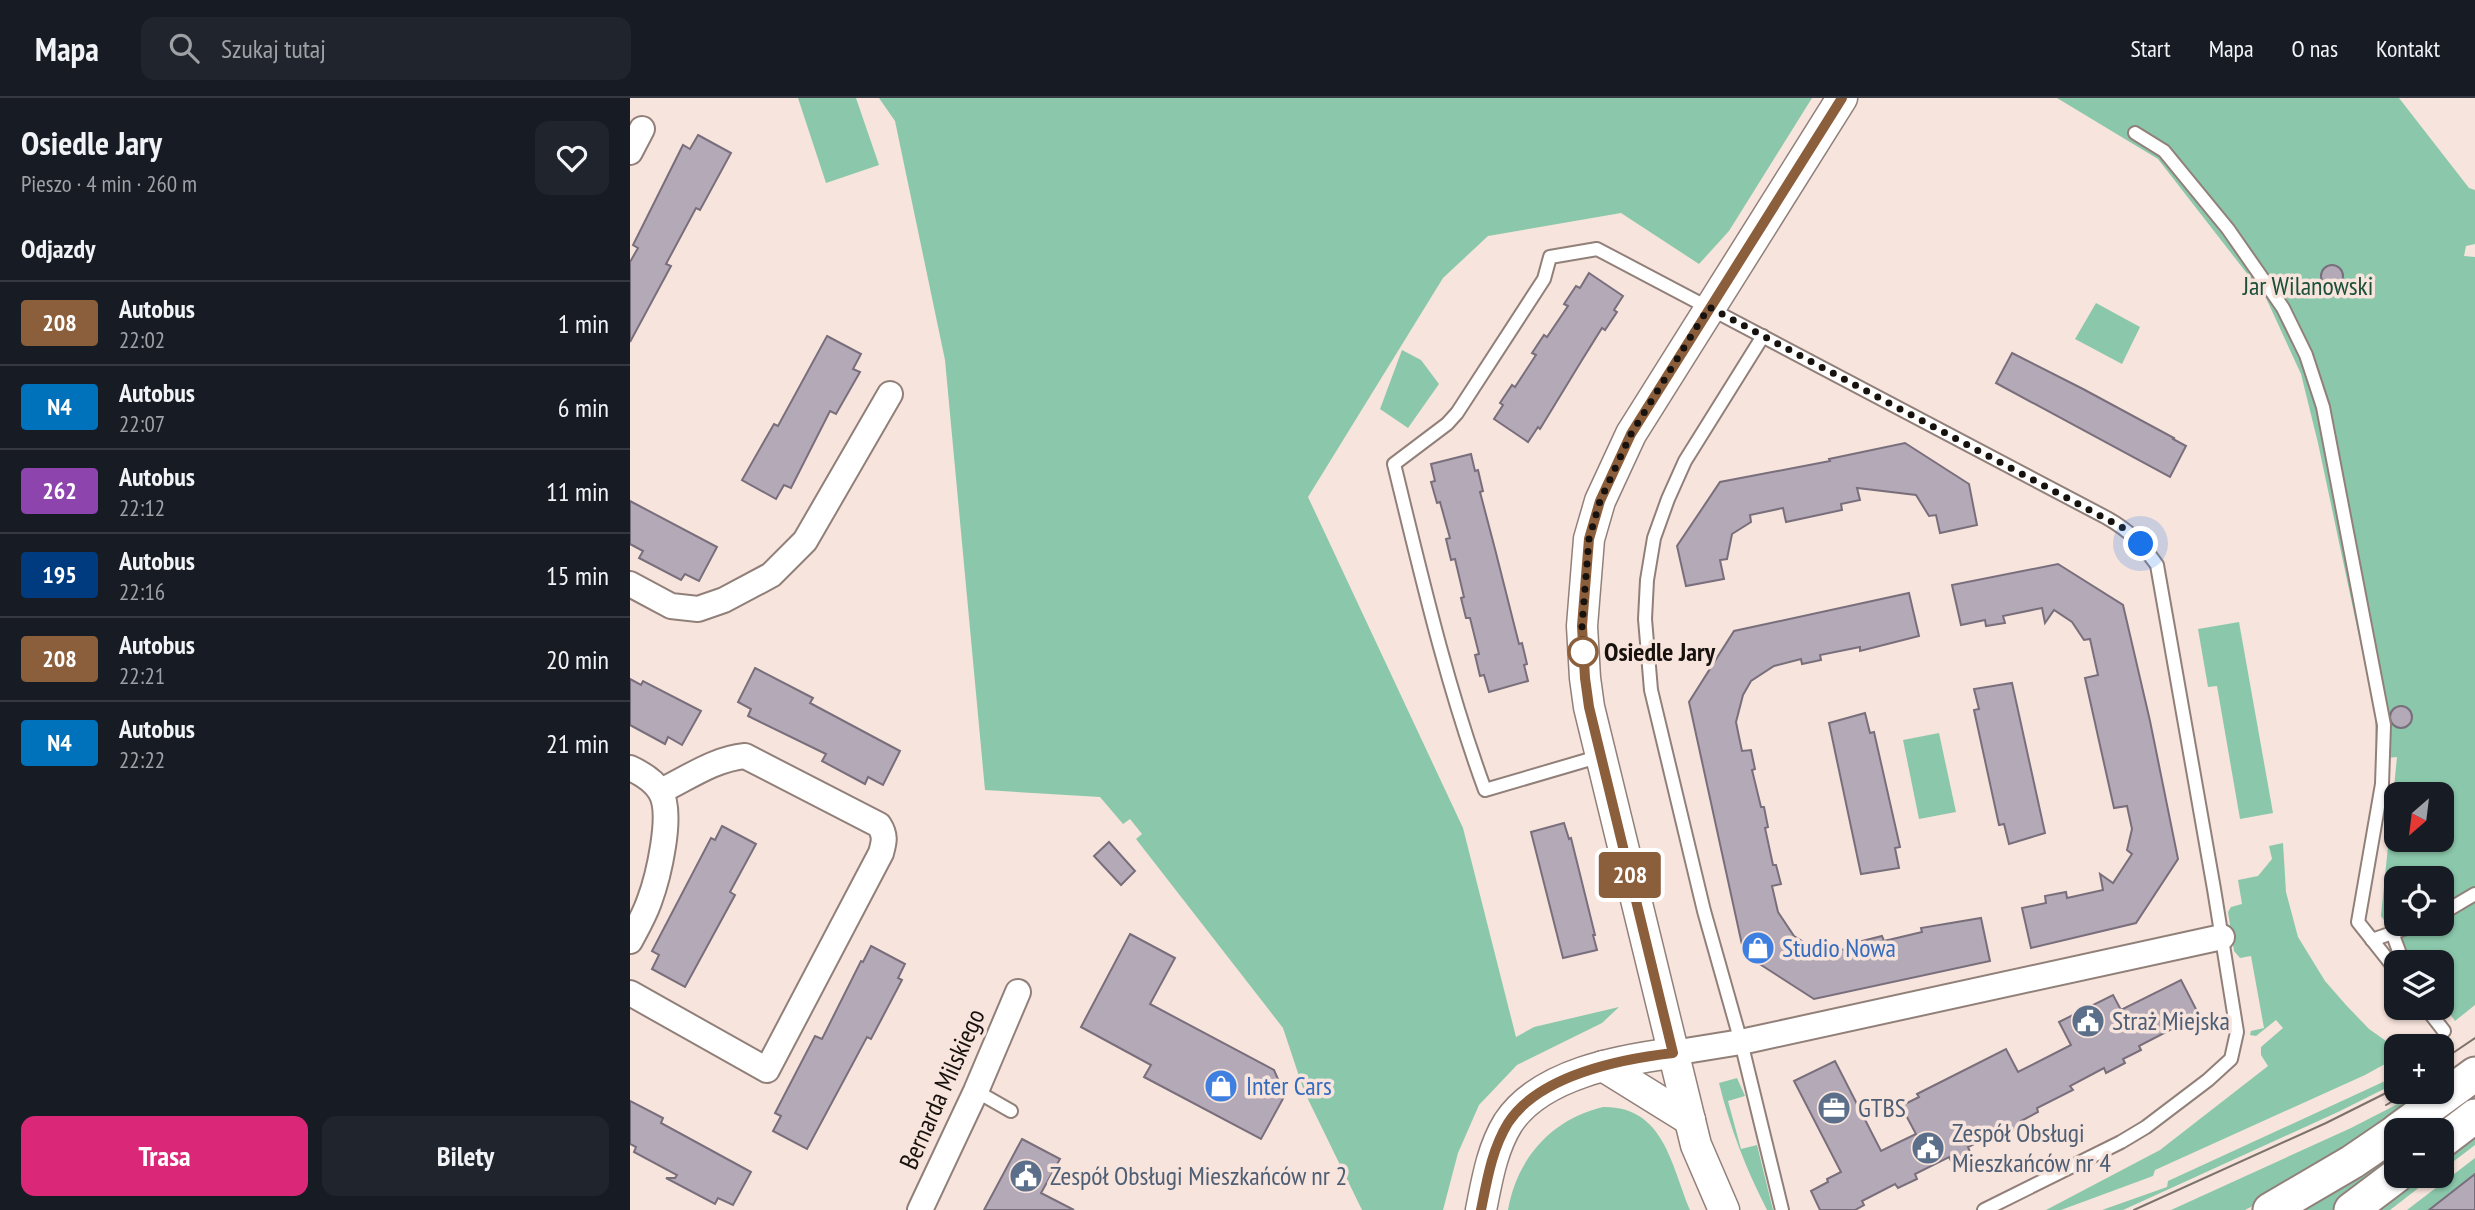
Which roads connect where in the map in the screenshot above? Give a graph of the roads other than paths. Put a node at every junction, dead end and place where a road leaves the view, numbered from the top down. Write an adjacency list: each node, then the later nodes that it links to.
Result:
1 (1842, 98): 5 (street)
2 (642, 129): 4 (street)
3 (2135, 133): 16 (lane)
4 (630, 152)
5 (1709, 307): 6 (lane); 9 (street); 9 (lane)
6 (1763, 336): 15 (lane); 23 (lane)
7 (890, 394): 8 (street)
8 (630, 584)
9 (1601, 756): 24 (street)
10 (630, 768): 11 (street)
11 (661, 791): 17 (street); 20 (street)
12 (2475, 894): 13 (lane)
13 (2454, 906)
14 (2389, 936): 16 (lane)
15 (2222, 937): 23 (street); 39 (lane)
16 (2372, 940): 18 (lane)
17 (630, 941)
18 (2384, 955)
19 (1018, 992): 27 (street, Bernarda Milskiego)
20 (630, 993)
21 (2435, 1020): 22 (lane)
22 (2444, 1031)
23 (1741, 1042): 24 (street); 38 (lane)
24 (1673, 1053): 25 (street); 31 (street)
25 (1603, 1066): 31 (street); 36 (street)
26 (2475, 1074): 30 (main road)
27 (976, 1091): 28 (lane); 35 (street, Bernarda Milskiego)
28 (1011, 1111)
29 (2475, 1116): 32 (main road)
30 (2415, 1118)
31 (1690, 1120): 37 (street)
32 (2454, 1132)
33 (2384, 1140): 40 (main road)
34 (2384, 1185): 41 (main road)
35 (920, 1210)
36 (1481, 1210)
37 (1724, 1210)
38 (1782, 1210)
39 (1984, 1210)
40 (2270, 1210)
41 (2351, 1210)

